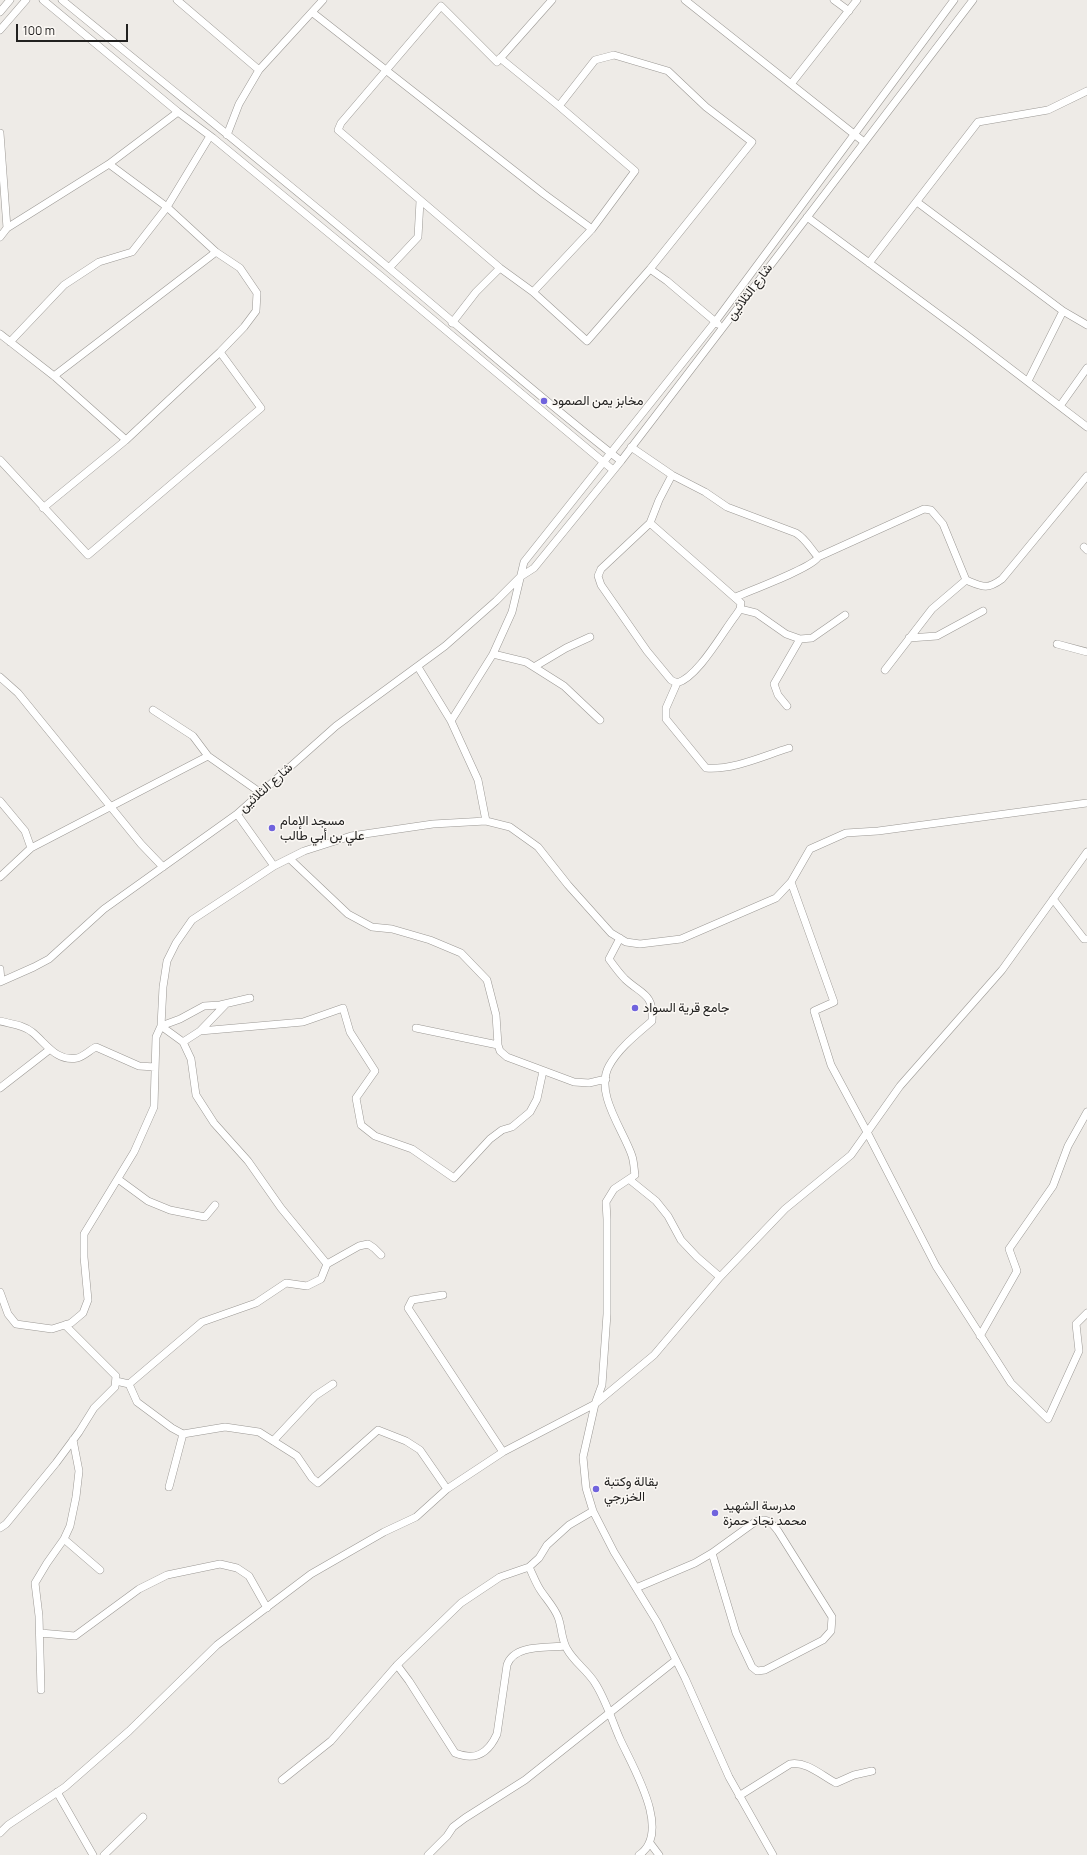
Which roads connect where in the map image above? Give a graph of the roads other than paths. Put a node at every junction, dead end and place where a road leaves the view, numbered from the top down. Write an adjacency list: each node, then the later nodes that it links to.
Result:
1 (10, 0): 14 (street)
2 (26, 0): 16 (street)
3 (43, 0): 23 (street)
4 (62, 0): 25 (street)
5 (176, 0): 18 (street)
6 (323, 0): 15 (street)
7 (685, 0): 20 (street)
8 (834, 0): 13 (street)
9 (857, 0): 13 (street)
10 (954, 0): 26 (street, شارع الثلاثين)
11 (973, 0): 28 (street, شارع الثلاثين)
12 (549, 1): 17 (street)
13 (849, 11): 20 (street)
14 (0, 12)
15 (313, 13): 18 (street); 19 (street)
16 (0, 30)
17 (500, 58): 19 (street); 22 (street)
18 (259, 70): 25 (street)
19 (386, 71): 30 (street); 35 (street)
20 (791, 84): 26 (street)
21 (1087, 91): 31 (street)
22 (559, 106): 35 (street); 41 (street)
23 (178, 112): 27 (street); 29 (street)
24 (0, 133): 34 (street)
25 (227, 134): 39 (street)
26 (854, 134): 28 (street); 44 (street, شارع الثلاثين)
27 (210, 136): 32 (street); 61 (street)
28 (864, 142): 33 (street, شارع الثلاثين)
29 (109, 164): 32 (street); 34 (street)
30 (420, 201): 39 (street); 40 (street)
31 (916, 202): 38 (street); 43 (street)
32 (167, 207): 37 (street); 49 (street)
33 (807, 217): 38 (street); 47 (street, شارع الثلاثين)
34 (7, 228): 36 (street)
35 (592, 229): 42 (street)
36 (0, 237)
37 (216, 252): 50 (street); 52 (street)
38 (870, 263): 53 (street)
39 (389, 268): 45 (street)
40 (500, 268): 42 (street); 45 (street)
41 (650, 269): 42 (street); 44 (street)
42 (533, 292)
43 (1063, 311): 46 (street); 53 (street)
44 (715, 322): 47 (street); 58 (street, شارع الثلاثين)
45 (452, 323): 58 (street)
46 (1087, 325)
47 (722, 328): 57 (street, شارع الثلاثين)
48 (0, 334): 49 (street)
49 (10, 342): 52 (street)
50 (220, 352): 56 (street); 65 (street)
51 (1087, 368): 54 (street)
52 (54, 376): 56 (street)
53 (1028, 381): 54 (street)
54 (1060, 406): 55 (street)
55 (1087, 427)
56 (126, 440): 65 (street)
57 (631, 447): 60 (street, شارع الثلاثين); 63 (street)
58 (611, 453): 60 (street); 61 (street, شارع الثلاثين)
59 (0, 460): 65 (street)
60 (621, 461): 62 (street, شارع الثلاثين)
61 (604, 463): 62 (street); 68 (street, شارع الثلاثين)
62 (613, 470): 68 (street, شارع الثلاثين)
63 (672, 475): 66 (street); 67 (street)
64 (1087, 476): 69 (street)
65 (43, 508)
66 (650, 523): 70 (street); 84 (street)
67 (818, 557): 69 (street); 70 (street)
68 (520, 577): 79 (street); 80 (street, شارع الثلاثين)
69 (966, 580): 75 (street)
70 (736, 597): 71 (street)
71 (740, 609): 76 (street); 84 (street)
72 (983, 611): 75 (street)
73 (846, 615): 76 (street)
74 (590, 637): 81 (street)
75 (909, 638): 82 (street)
76 (800, 639): 85 (street)
77 (1057, 644): 78 (street)
78 (1087, 652)
79 (493, 654): 81 (street); 87 (street)
80 (418, 667): 87 (street); 91 (street, شارع الثلاثين)
81 (534, 667): 88 (street)
82 (885, 670)
83 (0, 677): 94 (street)
84 (677, 683): 89 (street)
85 (787, 706)
86 (153, 710): 90 (street)
87 (451, 720): 96 (street)
88 (600, 720)
89 (789, 748)
90 (208, 756): 91 (street); 94 (street)
91 (261, 793): 95 (street, شارع الثلاثين)
92 (0, 801): 97 (street)
93 (1087, 803): 103 (street)
94 (111, 807): 97 (street); 101 (street)
95 (237, 814): 100 (street); 101 (street, شارع الثلاثين)
96 (486, 821): 99 (street); 105 (street)
97 (31, 848): 102 (street)
98 (1087, 852): 104 (street)
99 (291, 860): 100 (street); 116 (street)
100 (274, 866): 112 (street)
101 (163, 867): 108 (street, شارع الثلاثين)
102 (0, 878)
103 (791, 882): 105 (street); 123 (street)
104 (1054, 899): 106 (street); 123 (street)
105 (620, 938): 120 (street)
106 (1086, 941)
107 (0, 969): 108 (street)
108 (1, 981)
109 (250, 998): 110 (street)
110 (226, 1004): 112 (street); 114 (street)
111 (0, 1021): 117 (street)
112 (161, 1026): 115 (street); 118 (street)
113 (416, 1028): 116 (street)
114 (200, 1031): 115 (street); 119 (street)
115 (183, 1042): 128 (street)
116 (498, 1045): 119 (street)
117 (49, 1050): 118 (street); 121 (street)
118 (155, 1067): 124 (street)
119 (543, 1071): 120 (street)
120 (606, 1079): 125 (street)
121 (0, 1088)
122 (1087, 1112): 134 (street)
123 (867, 1132): 129 (street); 134 (street)
124 (118, 1179): 126 (street); 133 (street)
125 (630, 1180): 129 (street); 138 (street)
126 (215, 1205)
127 (381, 1255): 128 (street)
128 (327, 1264): 136 (street)
129 (720, 1276): 138 (street)
130 (0, 1292): 133 (street)
131 (443, 1295): 142 (street)
132 (1087, 1313): 134 (street)
133 (65, 1324): 135 (street)
134 (980, 1336)
135 (116, 1381): 136 (street); 140 (street)
136 (129, 1384): 139 (street)
137 (333, 1384): 141 (street)
138 (595, 1404): 142 (street); 145 (street)
139 (183, 1434): 141 (street); 143 (street)
140 (73, 1440): 146 (street); 147 (street)
141 (273, 1441): 144 (street)
142 (503, 1452): 144 (street)
143 (169, 1487)
144 (447, 1489): 152 (street)
145 (593, 1511): 149 (street); 151 (street)
146 (0, 1528)
147 (64, 1539): 150 (street); 153 (street)
148 (712, 1553): 148 (street); 151 (street)
149 (529, 1567): 154 (street); 156 (street)
150 (100, 1570)
151 (636, 1588): 155 (street)
152 (267, 1608): 153 (street); 161 (street)
153 (40, 1633): 157 (street)
154 (565, 1646): 156 (street); 158 (street)
155 (676, 1660): 158 (street); 162 (street)
156 (397, 1665): 160 (street)
157 (41, 1690)
158 (609, 1712): 165 (street); 168 (street)
159 (872, 1771): 162 (street)
160 (282, 1780)
161 (57, 1792): 164 (street); 166 (street)
162 (740, 1796): 171 (street)
163 (143, 1817): 167 (street)
164 (0, 1833)
165 (650, 1843): 169 (street); 170 (street)
166 (93, 1855)
167 (104, 1855)
168 (428, 1855)
169 (639, 1855)
170 (659, 1855)
171 (773, 1855)

